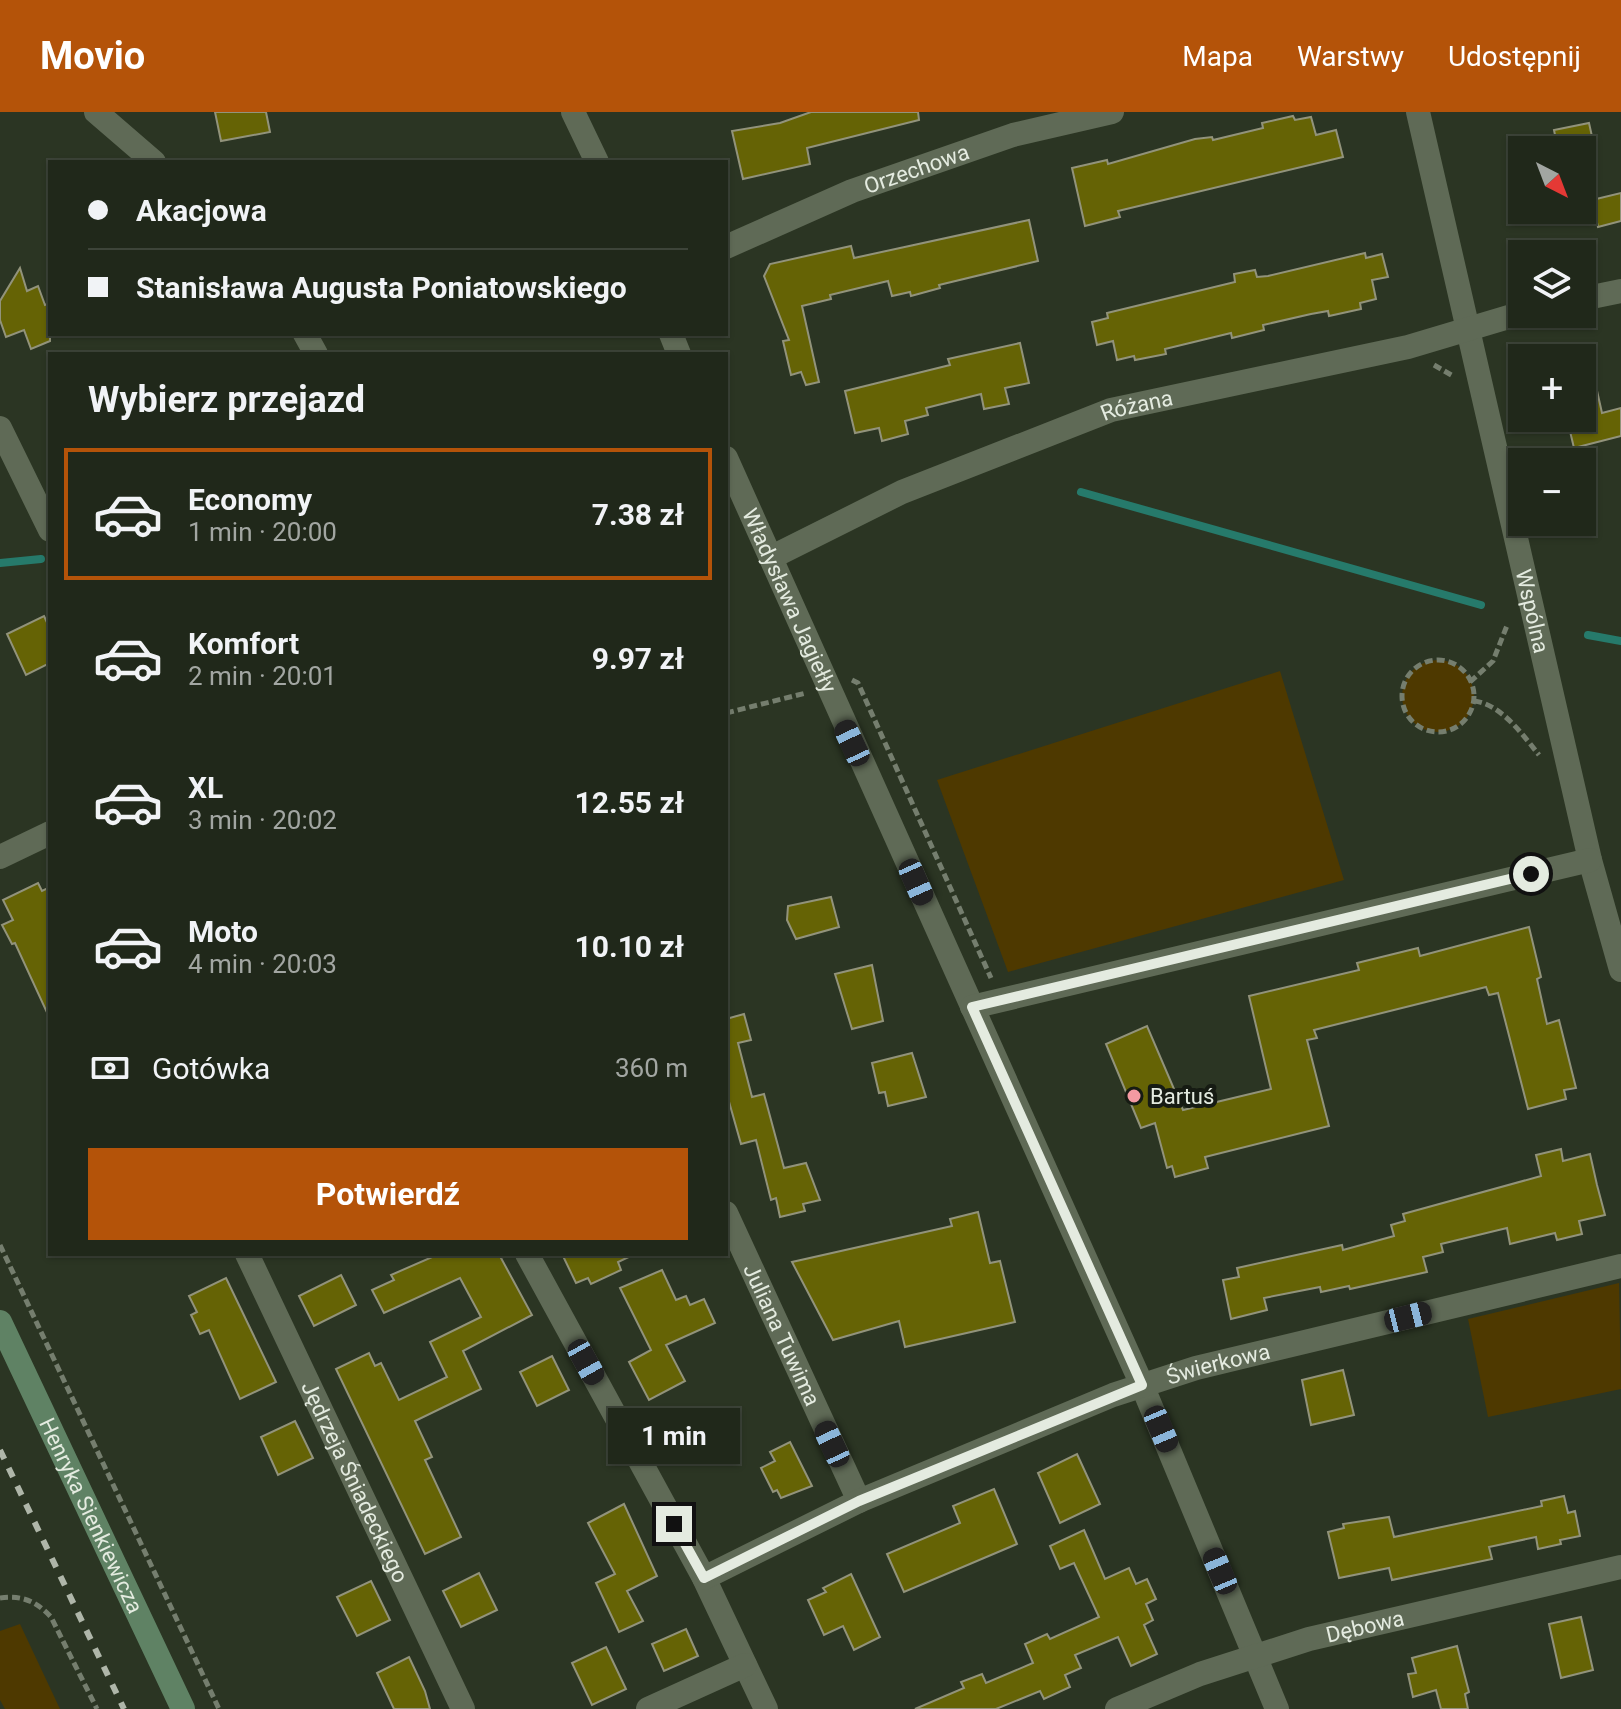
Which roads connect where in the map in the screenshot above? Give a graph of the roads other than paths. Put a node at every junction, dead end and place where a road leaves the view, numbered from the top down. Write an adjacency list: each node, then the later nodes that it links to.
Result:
1 (96, 112): 5 (street)
2 (573, 112): 6 (street)
3 (1112, 112): 7 (street, Orzechowa)
4 (1418, 112): 11 (street, Wspólna)
5 (152, 160)
6 (596, 160)
7 (728, 246)
8 (1621, 291): 9 (street)
9 (1596, 296)
10 (1508, 317): 11 (street, Różana)
11 (1468, 329): 15 (street, Różana); 18 (street, Wspólna)
12 (0, 428): 14 (street)
13 (728, 462): 15 (street, Władysława Jagiełły)
14 (48, 526)
15 (772, 557): 20 (street, Władysława Jagiełły)
16 (48, 836): 17 (street)
17 (0, 857)
18 (1590, 860): 19 (street, Wspólna); 20 (street)
19 (1620, 957)
20 (972, 1007): 26 (street, Władysława Jagiełły)
21 (728, 1217): 27 (street, Juliana Tuwima)
22 (248, 1256): 33 (street, Jędrzeja Śniadeckiego)
23 (528, 1256): 29 (street)
24 (1621, 1266): 26 (street, Świerkowa)
25 (0, 1322): 32 (main road, Henryka Sienkiewicza)
26 (1142, 1385): 27 (street, Świerkowa); 30 (street, Władysława Jagiełły)
27 (859, 1501): 29 (street, Świerkowa)
28 (1621, 1567): 30 (street, Dębowa)
29 (704, 1578): 31 (street)
30 (1255, 1656): 36 (street, Dębowa); 37 (street, Władysława Jagiełły)
31 (745, 1665): 34 (street); 35 (street)
32 (183, 1709)
33 (463, 1709)
34 (648, 1709)
35 (766, 1709)
36 (1117, 1709)
37 (1277, 1709)

